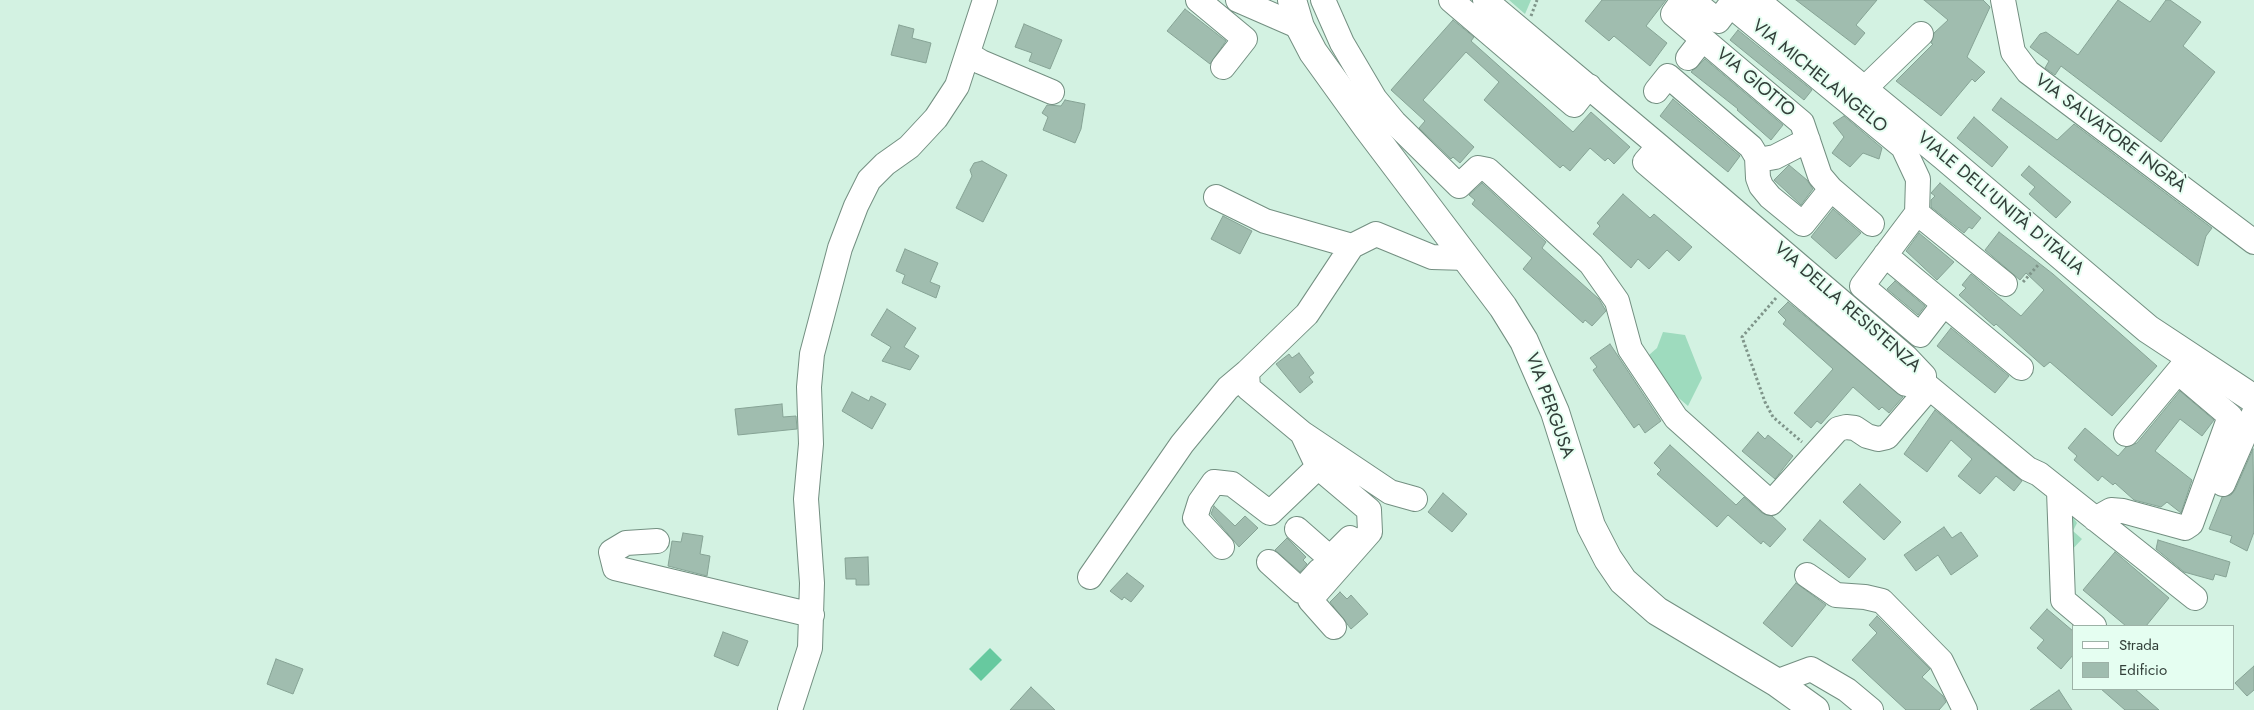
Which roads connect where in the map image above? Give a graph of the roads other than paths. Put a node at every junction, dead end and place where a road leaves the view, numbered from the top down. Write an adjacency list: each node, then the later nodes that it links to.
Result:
1 (985, 0): 14 (street)
2 (1198, 0): 15 (street)
3 (1238, 0): 12 (street)
4 (1292, 0): 12 (main road, VIA PERGUSA)
5 (1323, 0): 36 (street, VIA DELLA RESISTENZA)
6 (1451, 0): 16 (street)
7 (1485, 0): 16 (street, VIA DELLA RESISTENZA)
8 (1683, 0): 20 (street, VIA GIOTTO)
9 (1692, 0): 11 (street)
10 (2003, 0): 26 (street, VIA SALVATORE INGRÀ)
11 (1739, 2): 18 (main road, VIALE DELL'UNITÀ D'ITALIA); 24 (street, VIA MICHELANGELO)
12 (1300, 27): 29 (main road, VIA PERGUSA)
13 (1921, 34): 18 (street)
14 (968, 54): 19 (street); 55 (street)
15 (1223, 67)
16 (1589, 86): 30 (street, VIA DELLA RESISTENZA)
17 (1656, 91): 21 (street)
18 (1862, 91): 33 (main road, VIALE DELL'UNITÀ D'ITALIA)
19 (1052, 92)
20 (1808, 140): 21 (street); 22 (street, VIA GIOTTO)
21 (1757, 157): 22 (street)
22 (1831, 189): 25 (street, VIA GIOTTO)
23 (1216, 197): 27 (street)
24 (1917, 213): 28 (street); 31 (street)
25 (1872, 224)
26 (2254, 242)
27 (1352, 246): 29 (street); 35 (street)
28 (1885, 255): 32 (street); 32 (street)
29 (1467, 258): 58 (main road, VIA PERGUSA)
30 (1797, 282): 36 (street); 36 (street, VIA DELLA RESISTENZA)
31 (2014, 283)
32 (1944, 304): 34 (street)
33 (2184, 365): 37 (main road, VIALE DELL'UNITÀ D'ITALIA); 38 (street); 40 (street)
34 (2021, 368)
35 (1247, 372): 39 (street); 53 (street)
36 (1915, 384): 43 (street)
37 (2254, 399)
38 (2246, 422): 42 (street); 46 (street)
39 (1302, 433): 41 (street); 44 (street)
40 (2126, 434)
41 (1318, 467): 45 (street); 49 (street)
42 (2223, 484)
43 (2059, 491): 46 (street); 56 (street)
44 (1415, 499)
45 (1369, 510): 50 (street); 57 (street)
46 (2095, 519): 54 (street)
47 (1297, 529): 50 (street)
48 (657, 541): 55 (street)
49 (1222, 547)
50 (1330, 558): 51 (street)
51 (1269, 562)
52 (1807, 575): 62 (street)
53 (1090, 577)
54 (2195, 598)
55 (812, 615): 59 (street)
56 (2093, 625)
57 (1334, 627)
58 (1776, 682): 60 (main road, VIA PERGUSA); 61 (street)
59 (790, 710)
60 (1815, 710)
61 (1871, 710)
62 (1965, 710)

